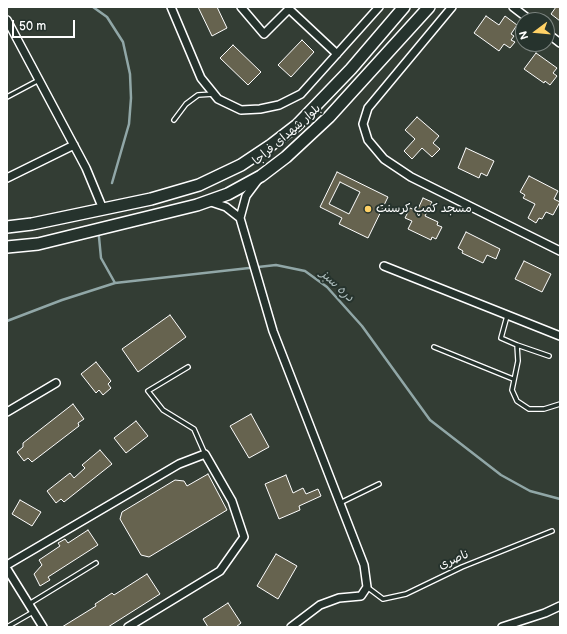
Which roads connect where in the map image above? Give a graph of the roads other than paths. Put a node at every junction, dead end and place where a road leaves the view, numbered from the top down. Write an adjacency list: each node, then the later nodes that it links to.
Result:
1 (171, 7): 10 (street)
2 (241, 7): 8 (street)
3 (379, 7): 8 (street)
4 (404, 7): 17 (main road, بلوار شهدای فراجا)
5 (429, 7): 14 (main road, بلوار شهدای فراجا)
6 (452, 7): 21 (street)
7 (8, 22): 9 (street)
8 (337, 54): 10 (street)
9 (39, 80): 11 (lane); 13 (street)
10 (214, 94): 12 (lane)
11 (7, 97)
12 (174, 120)
13 (74, 145): 15 (street); 17 (street)
14 (262, 176): 16 (main road, بلوار شهدای فراجا); 18 (street)
15 (7, 178)
16 (208, 201): 18 (street); 20 (main road, بلوار شهدای فراجا)
17 (103, 209): 19 (main road, بلوار شهدای فراجا)
18 (240, 218): 35 (street)
19 (7, 227)
20 (7, 247)
21 (560, 251)
22 (384, 266): 23 (street)
23 (507, 316): 24 (street); 25 (lane)
24 (560, 336)
25 (517, 345): 27 (lane); 29 (lane)
26 (434, 347): 29 (lane)
27 (548, 356)
28 (188, 367): 33 (lane)
29 (513, 379): 31 (lane)
30 (56, 383): 32 (street)
31 (560, 404)
32 (7, 412)
33 (205, 454): 38 (street); 46 (street)
34 (379, 484): 35 (lane)
35 (339, 504): 40 (street)
36 (552, 531): 40 (lane, ناصری)
37 (96, 563): 41 (lane)
38 (7, 565)
39 (7, 569): 41 (street)
40 (367, 587): 47 (street)
41 (29, 604): 43 (street)
42 (560, 606): 48 (street)
43 (34, 611): 44 (lane); 45 (street)
44 (7, 627)
45 (43, 627)
46 (128, 627)
47 (291, 627)
48 (502, 627)

